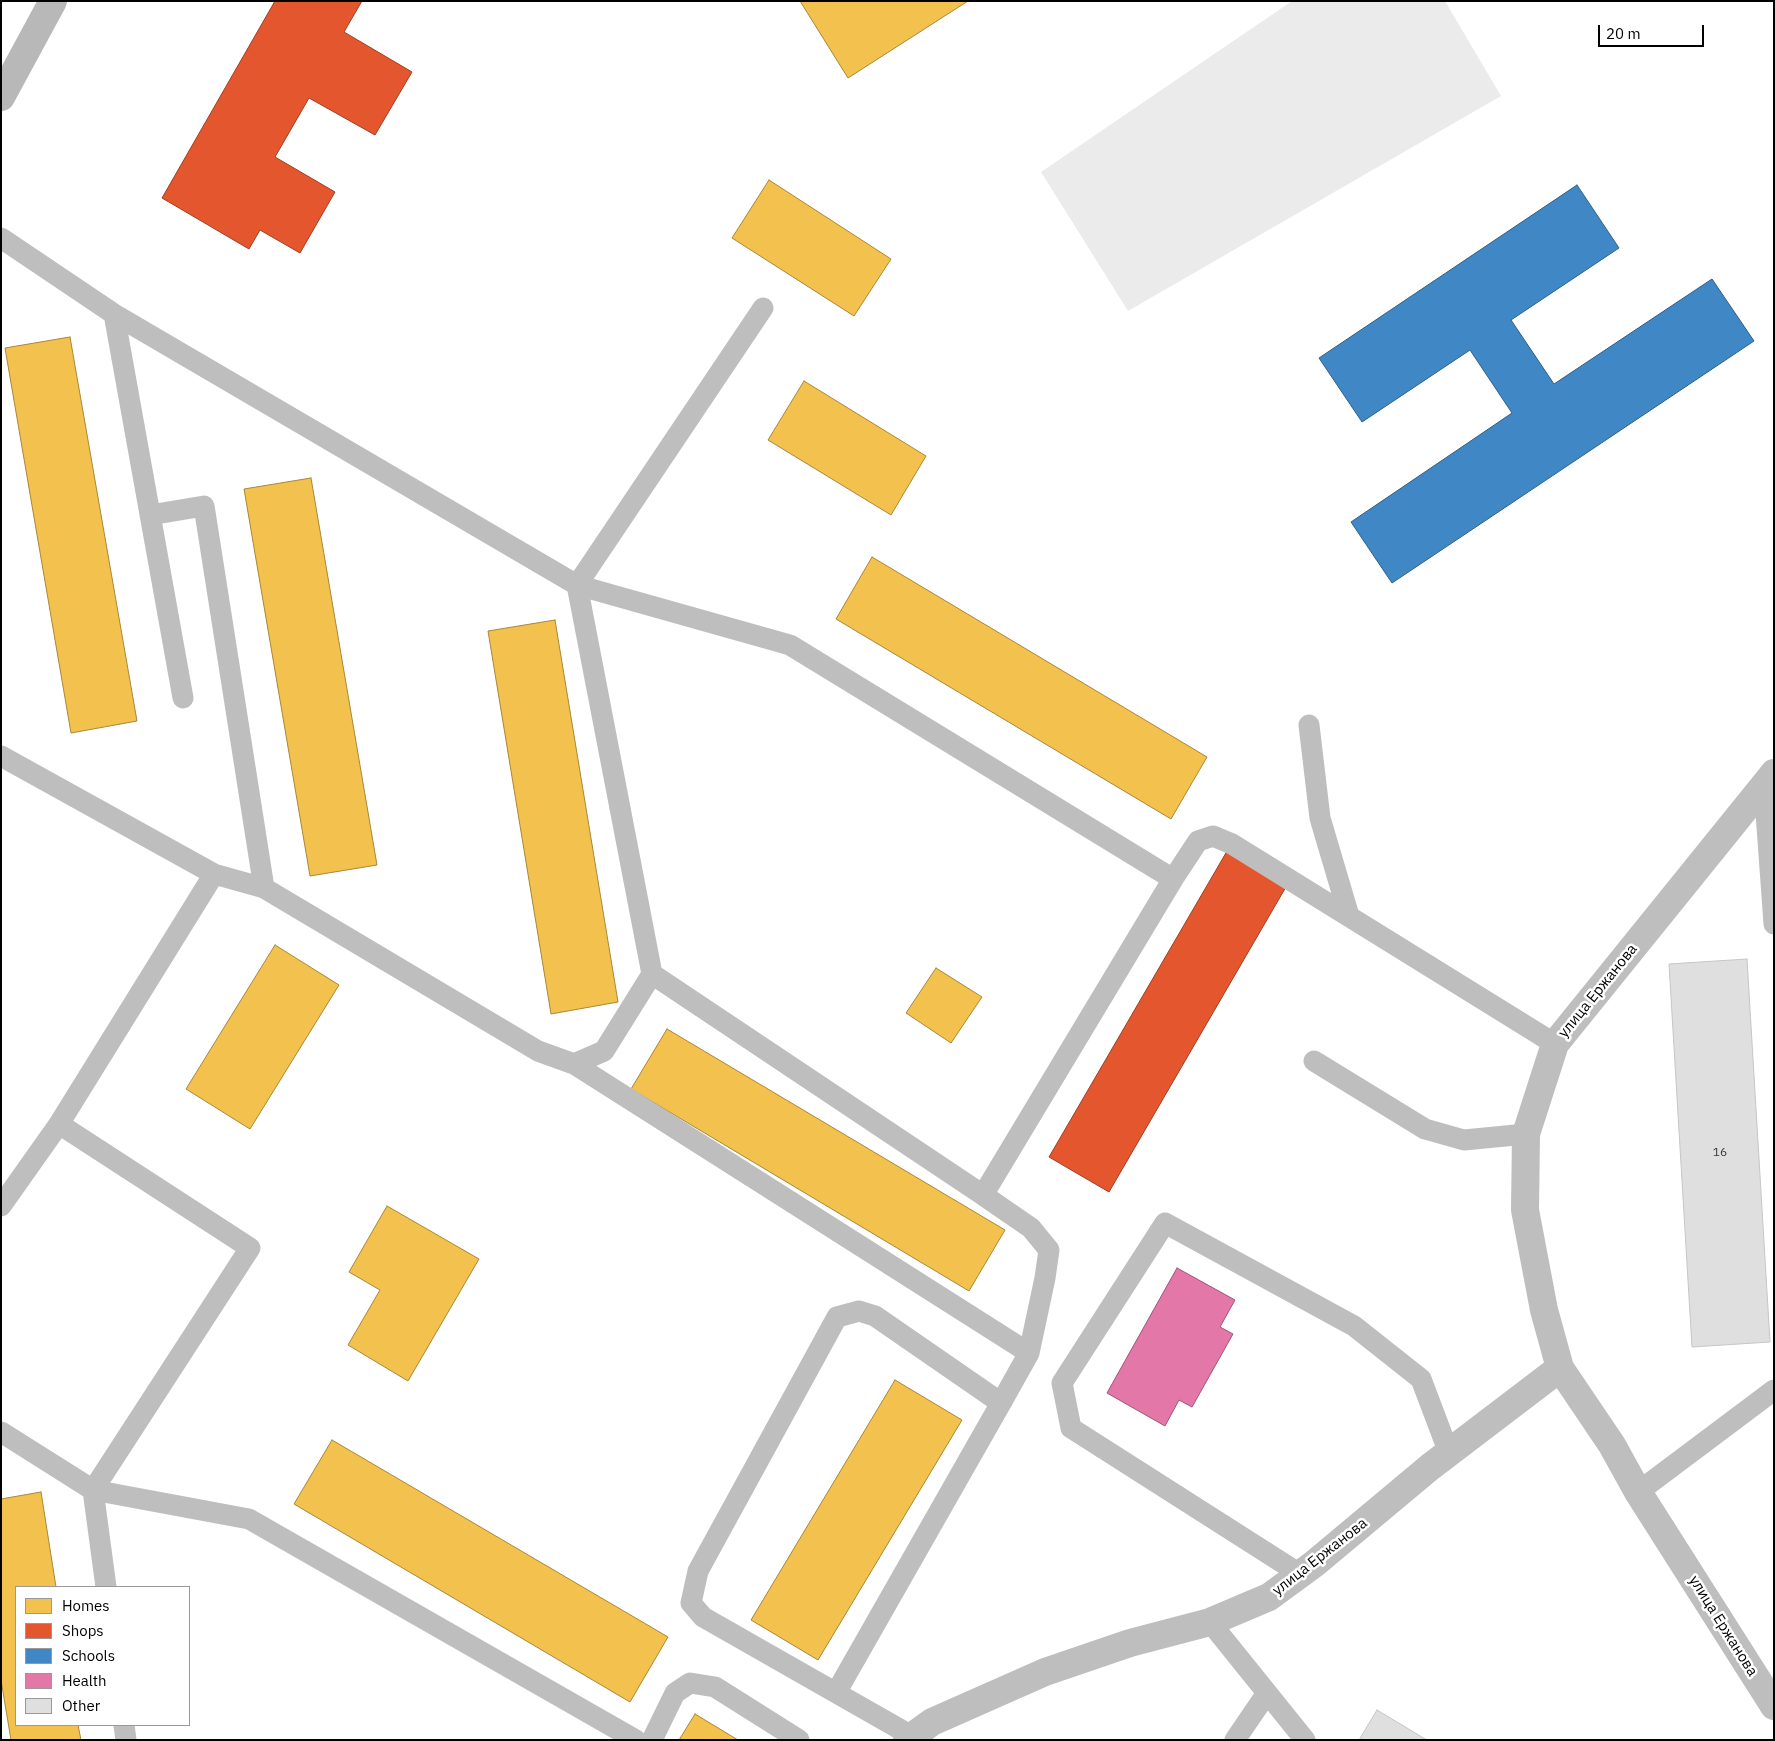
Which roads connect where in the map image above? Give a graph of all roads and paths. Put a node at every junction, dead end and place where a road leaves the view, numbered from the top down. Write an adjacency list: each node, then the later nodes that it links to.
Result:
1 (53, 1): 2 (street)
2 (1, 97)
3 (1, 238): 5 (lane)
4 (763, 308): 7 (lane)
5 (114, 314): 6 (lane); 7 (lane)
6 (150, 515): 8 (lane); 14 (lane)
7 (577, 585): 13 (lane); 17 (lane)
8 (183, 698)
9 (1309, 725): 15 (lane)
10 (1, 756): 12 (lane)
11 (1769, 779): 16 (lane); 18 (street, улица Ержанова)
12 (214, 874): 14 (lane); 21 (lane)
13 (1173, 879): 15 (lane); 23 (lane)
14 (264, 888): 20 (lane)
15 (1349, 916): 18 (lane)
16 (1774, 924)
17 (652, 974): 20 (lane); 23 (lane)
18 (1555, 1044): 22 (street, улица Ержанова)
19 (1314, 1061): 22 (lane)
20 (574, 1064): 25 (lane)
21 (59, 1124): 24 (lane); 31 (lane)
22 (1526, 1134): 26 (street, улица Ержанова)
23 (983, 1195): 25 (lane)
24 (1, 1206)
25 (1030, 1353): 28 (lane)
26 (1560, 1368): 30 (street, улица Ержанова); 32 (street, улица Ержанова)
27 (1774, 1390): 32 (lane)
28 (1001, 1403): 36 (lane); 36 (lane)
29 (1, 1432): 31 (lane)
30 (1449, 1453): 33 (street, улица Ержанова); 33 (lane)
31 (93, 1490): 34 (lane); 42 (lane)
32 (1638, 1492): 38 (street, улица Ержанова)
33 (1300, 1574): 35 (street, улица Ержанова)
34 (106, 1586)
35 (1210, 1622): 37 (lane); 40 (street, улица Ержанова)
36 (836, 1691): 40 (lane)
37 (1267, 1693): 45 (lane); 46 (lane)
38 (1774, 1706)
39 (124, 1726): 41 (lane)
40 (910, 1738)
41 (126, 1740)
42 (636, 1740)
43 (652, 1740): 44 (lane)
44 (799, 1740)
45 (1235, 1740)
46 (1305, 1740)

